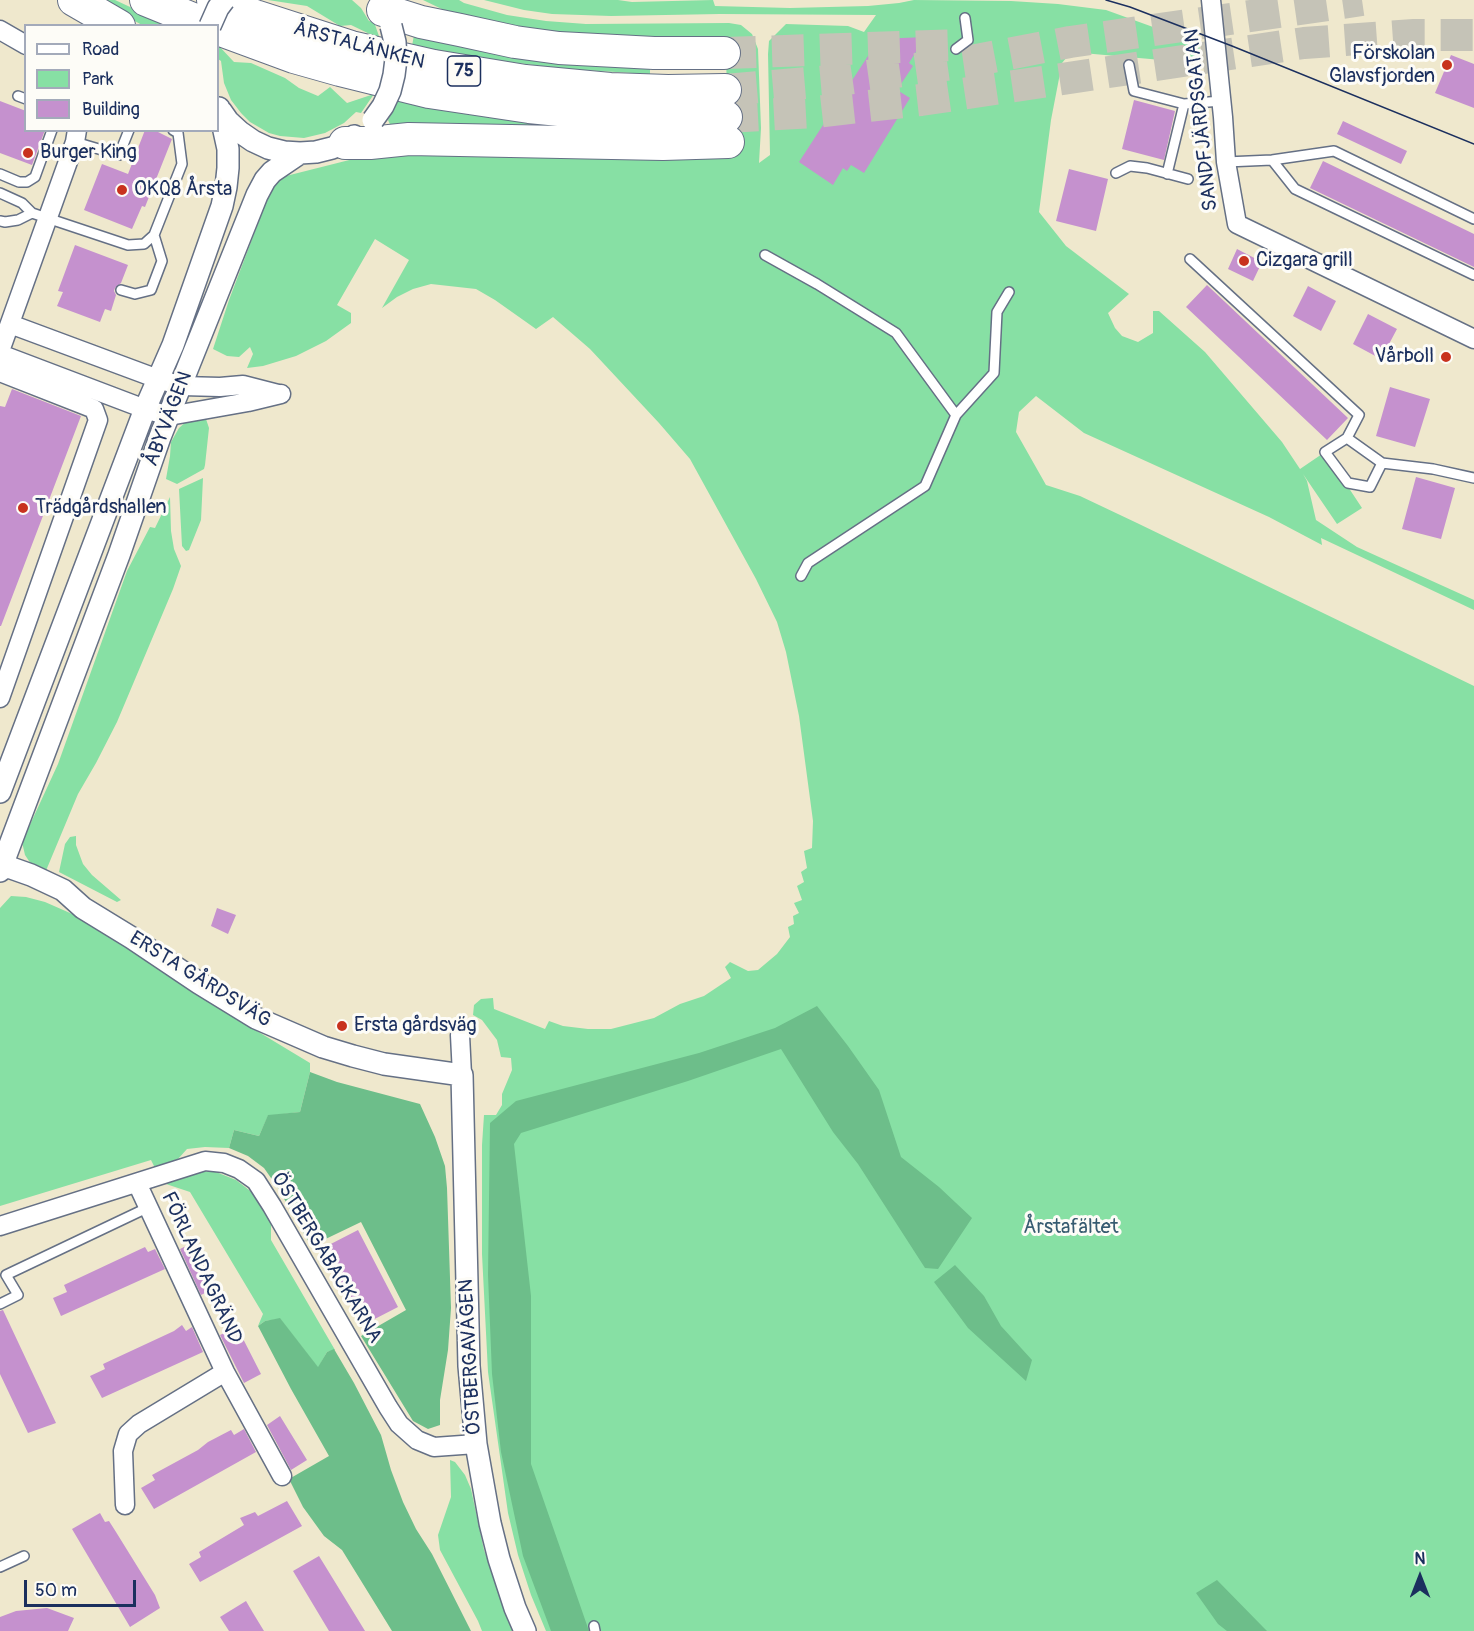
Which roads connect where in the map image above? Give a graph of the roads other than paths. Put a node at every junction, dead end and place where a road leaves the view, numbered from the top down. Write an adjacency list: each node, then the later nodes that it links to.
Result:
1 (74, 0): 9 (highway)
2 (146, 0): 10 (highway)
3 (213, 0): 23 (highway, ÅRSTALÄNKEN / 75)
4 (224, 0): 11 (street, bridge)
5 (417, 0): 14 (highway, 75)
6 (1211, 0): 19 (street, SANDFJÄRDSGATAN)
7 (383, 12): 14 (highway, 75); 28 (street, bridge)
8 (965, 18): 16 (lane)
9 (116, 24)
10 (205, 24)
11 (211, 24)
12 (219, 29): 23 (highway, ÅRSTALÄNKEN / 75)
13 (0, 30): 15 (street)
14 (515, 42): 17 (highway, 75)
15 (24, 44)
16 (956, 49)
17 (724, 53)
18 (1129, 65): 20 (lane)
19 (1221, 101): 20 (lane); 31 (street, SANDFJÄRDSGATAN)
20 (1184, 104): 34 (lane)
21 (219, 108): 29 (street)
22 (219, 111): 50 (street, ÅBYVÄGEN)
23 (726, 116): 28 (highway)
24 (51, 132): 33 (lane)
25 (128, 132): 27 (lane)
26 (176, 132): 40 (lane)
27 (76, 136): 37 (street)
28 (345, 143): 29 (street)
29 (300, 153): 51 (street, ÅBYVÄGEN)
30 (1272, 160): 31 (lane); 38 (lane); 43 (lane)
31 (1226, 162): 47 (street, SANDFJÄRDSGATAN)
32 (1116, 173): 34 (lane)
33 (0, 174)
34 (1167, 174): 35 (lane)
35 (1188, 179)
36 (0, 193): 37 (lane)
37 (40, 215): 39 (lane); 40 (lane); 46 (street)
38 (1474, 219)
39 (0, 221)
40 (154, 236): 44 (lane)
41 (765, 255): 53 (lane)
42 (1190, 259): 55 (lane)
43 (1474, 275)
44 (121, 290)
45 (1008, 292): 53 (lane)
46 (10, 324): 48 (street); 50 (street)
47 (1474, 339)
48 (0, 353): 52 (street)
49 (0, 372): 59 (street)
50 (158, 379): 51 (street); 52 (street, ÅBYVÄGEN)
51 (182, 386): 54 (street, ÅBYVÄGEN); 54 (street)
52 (145, 409): 54 (street); 60 (street, ÅBYVÄGEN)
53 (956, 415): 58 (lane)
54 (169, 416): 61 (street, ÅBYVÄGEN)
55 (1347, 438): 56 (lane); 56 (lane)
56 (1383, 464): 57 (lane)
57 (1474, 478)
58 (801, 576)
59 (0, 698)
60 (0, 792)
61 (1, 869): 63 (street, ERSTA GÅRDSVÄG)
62 (460, 1035): 63 (street)
63 (462, 1075): 69 (street, ÖSTBERGAVÄGEN)
64 (137, 1183): 65 (street, FÖRLANDAGRÄND); 66 (street, ÖSTBERGABACKARNA); 69 (street, ÖSTBERGABACKARNA)
65 (148, 1207): 67 (lane); 68 (street, FÖRLANDAGRÄND)
66 (0, 1226)
67 (0, 1304)
68 (225, 1372): 70 (street, FÖRLANDAGRÄND); 71 (street, FÖRLANDAGRÄND)
69 (476, 1444): 74 (street, ÖSTBERGAVÄGEN)
70 (282, 1476)
71 (125, 1505)
72 (24, 1556): 73 (lane)
73 (0, 1567)
74 (525, 1631)

